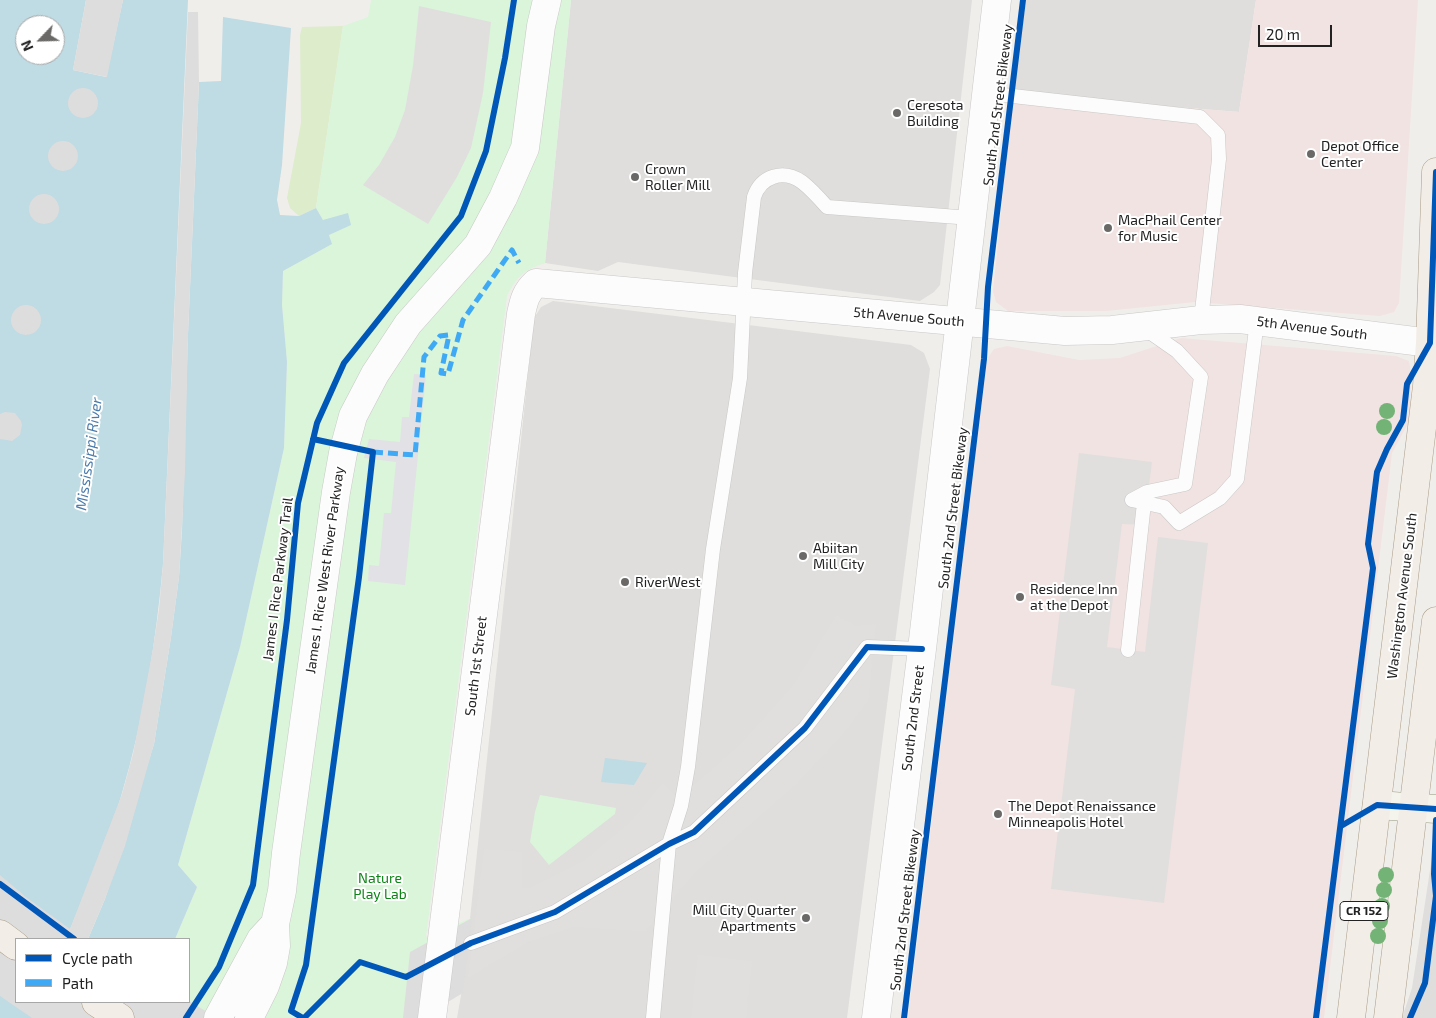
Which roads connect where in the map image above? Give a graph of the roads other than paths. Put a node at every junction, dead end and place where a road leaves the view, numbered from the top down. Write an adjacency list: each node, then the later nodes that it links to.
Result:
1 (547, 0): 20 (street, James I. Rice West River Parkway)
2 (997, 0): 3 (street, South 2nd Street)
3 (986, 93): 5 (street, South 2nd Street); 8 (lane)
4 (1436, 172): 12 (main road, Washington Avenue South / CR 152)
5 (971, 218): 6 (lane); 9 (street, South 2nd Street)
6 (743, 302): 7 (street, 5th Avenue South); 9 (street, 5th Avenue South); 19 (lane)
7 (521, 314): 25 (street, South 1st Street)
8 (1201, 320): 10 (street, 5th Avenue South); 11 (street, 5th Avenue South)
9 (960, 321): 11 (street, 5th Avenue South); 15 (street, South 2nd Street)
10 (1257, 321): 12 (street, 5th Avenue South); 13 (lane)
11 (1142, 327): 13 (lane)
12 (1433, 344): 17 (main road, Washington Avenue South / CR 152)
13 (1144, 503): 16 (lane)
14 (1436, 621): 18 (main road, CR 152)
15 (922, 649): 19 (lane); 30 (street, South 2nd Street)
16 (1128, 650)
17 (1376, 805): 18 (main road); 31 (main road, Washington Avenue South / CR 152)
18 (1425, 808): 32 (main road, CR 152)
19 (669, 844): 22 (lane); 29 (lane)
20 (275, 924): 27 (street, James I. Rice West River Parkway); 28 (street, James I. Rice West River Parkway)
21 (0, 934): 23 (main road)
22 (471, 943)
23 (15, 945)
24 (98, 1003): 26 (main road)
25 (434, 1009)
26 (120, 1018)
27 (218, 1018)
28 (249, 1018)
29 (653, 1018)
30 (876, 1018)
31 (1351, 1018)
32 (1388, 1018)

